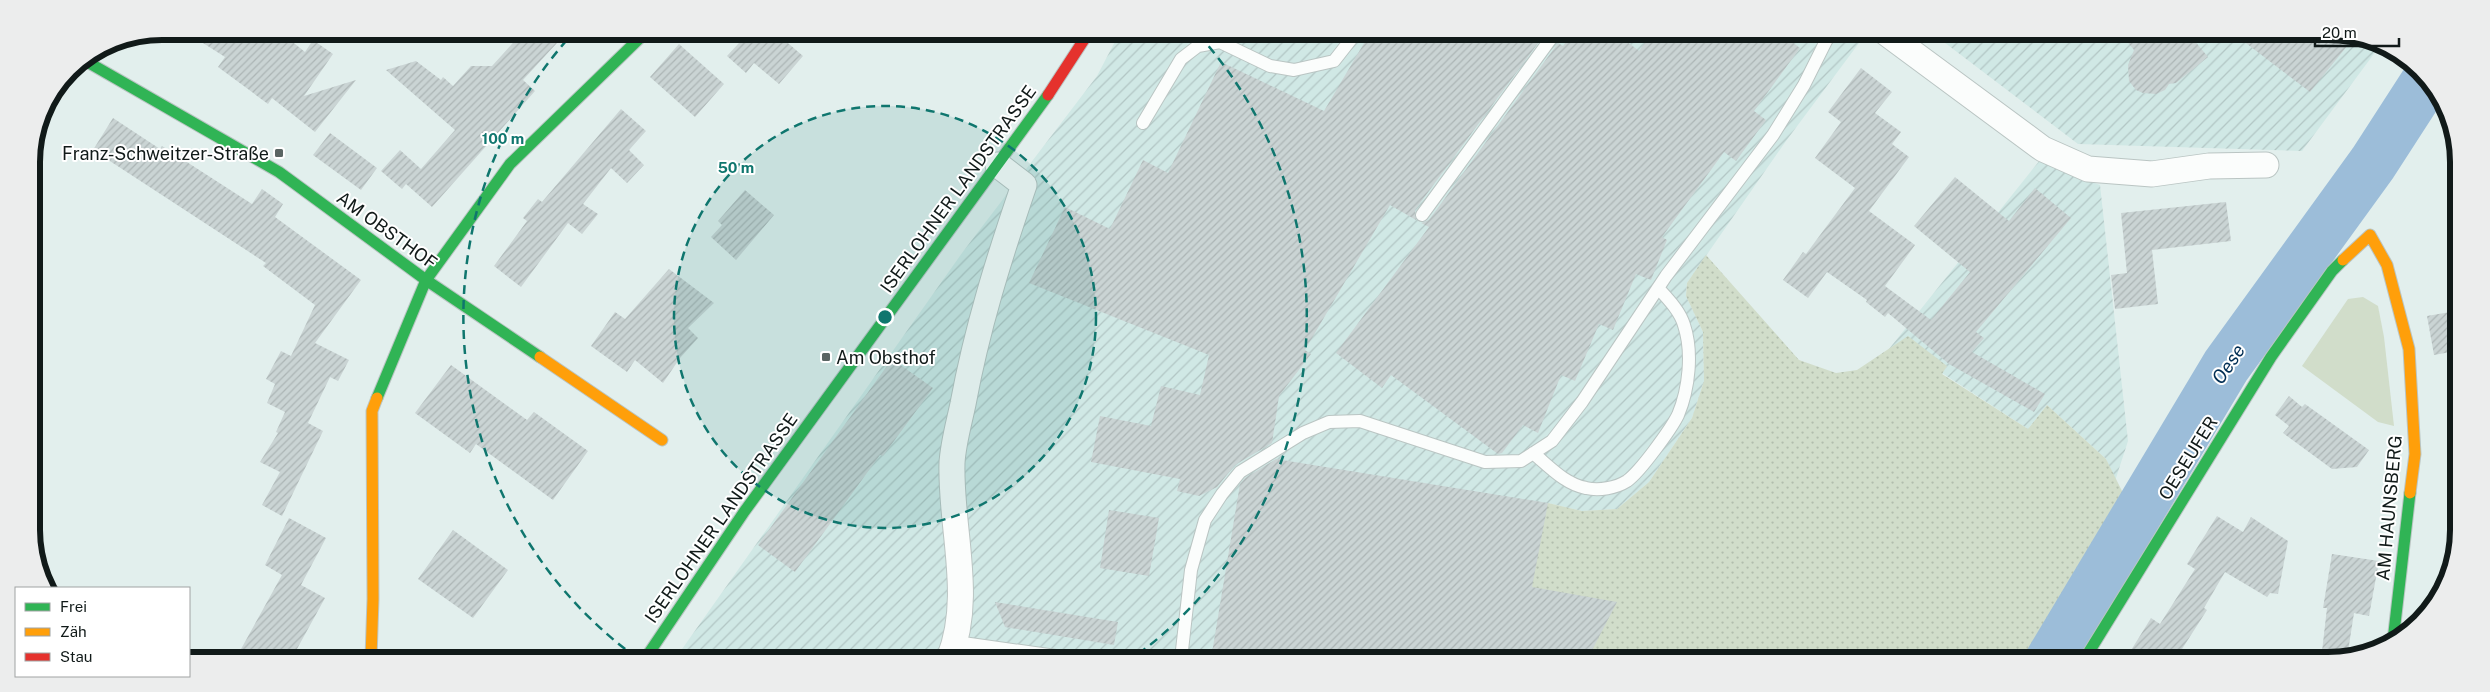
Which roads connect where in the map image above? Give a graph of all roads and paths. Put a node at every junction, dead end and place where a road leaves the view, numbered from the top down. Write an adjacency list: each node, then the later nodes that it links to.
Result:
1 (638, 40): 13 (street)
2 (1084, 40): 9 (street, ISERLOHNER LANDSTRASSE)
3 (1350, 40): 8 (lane)
4 (1550, 40): 11 (lane)
5 (1826, 40): 14 (lane)
6 (1895, 40): 10 (street)
7 (90, 64): 13 (street, AM OBSTHOF)
8 (1143, 123)
9 (998, 165): 18 (street); 20 (street, ISERLOHNER LANDSTRASSE)
10 (2266, 165)
11 (1422, 215)
12 (2370, 235): 17 (street, AM HAUNSBERG); 23 (street, OESEUFER)
13 (426, 280): 15 (street, AM OBSTHOF); 19 (street)
14 (1658, 288): 16 (lane); 16 (lane)
15 (662, 440)
16 (1533, 453): 22 (lane)
17 (2395, 632)
18 (952, 650): 21 (lane)
19 (371, 652)
20 (650, 652)
21 (980, 652)
22 (1182, 652)
23 (2089, 652)

